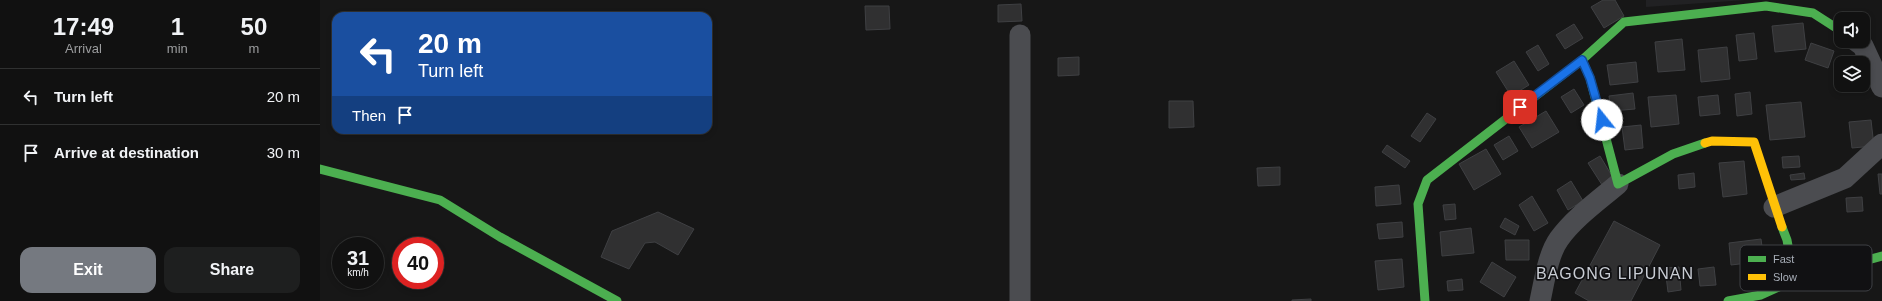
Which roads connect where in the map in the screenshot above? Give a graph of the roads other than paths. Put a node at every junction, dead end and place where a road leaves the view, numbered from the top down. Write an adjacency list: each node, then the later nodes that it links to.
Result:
1 (1834, 26): 4 (street)
2 (1020, 35): 15 (street)
3 (1864, 48): 5 (street)
4 (1582, 60): 8 (street); 16 (street)
5 (1882, 87)
6 (1882, 144): 9 (street)
7 (320, 169): 14 (street)
8 (1618, 184): 9 (street); 17 (street)
9 (1774, 207): 10 (street)
10 (1788, 245)
11 (1882, 256): 12 (street)
12 (1872, 259)
13 (1770, 291): 18 (street)
14 (617, 301)
15 (1020, 301)
16 (1425, 301)
17 (1540, 301)
18 (1728, 301)

